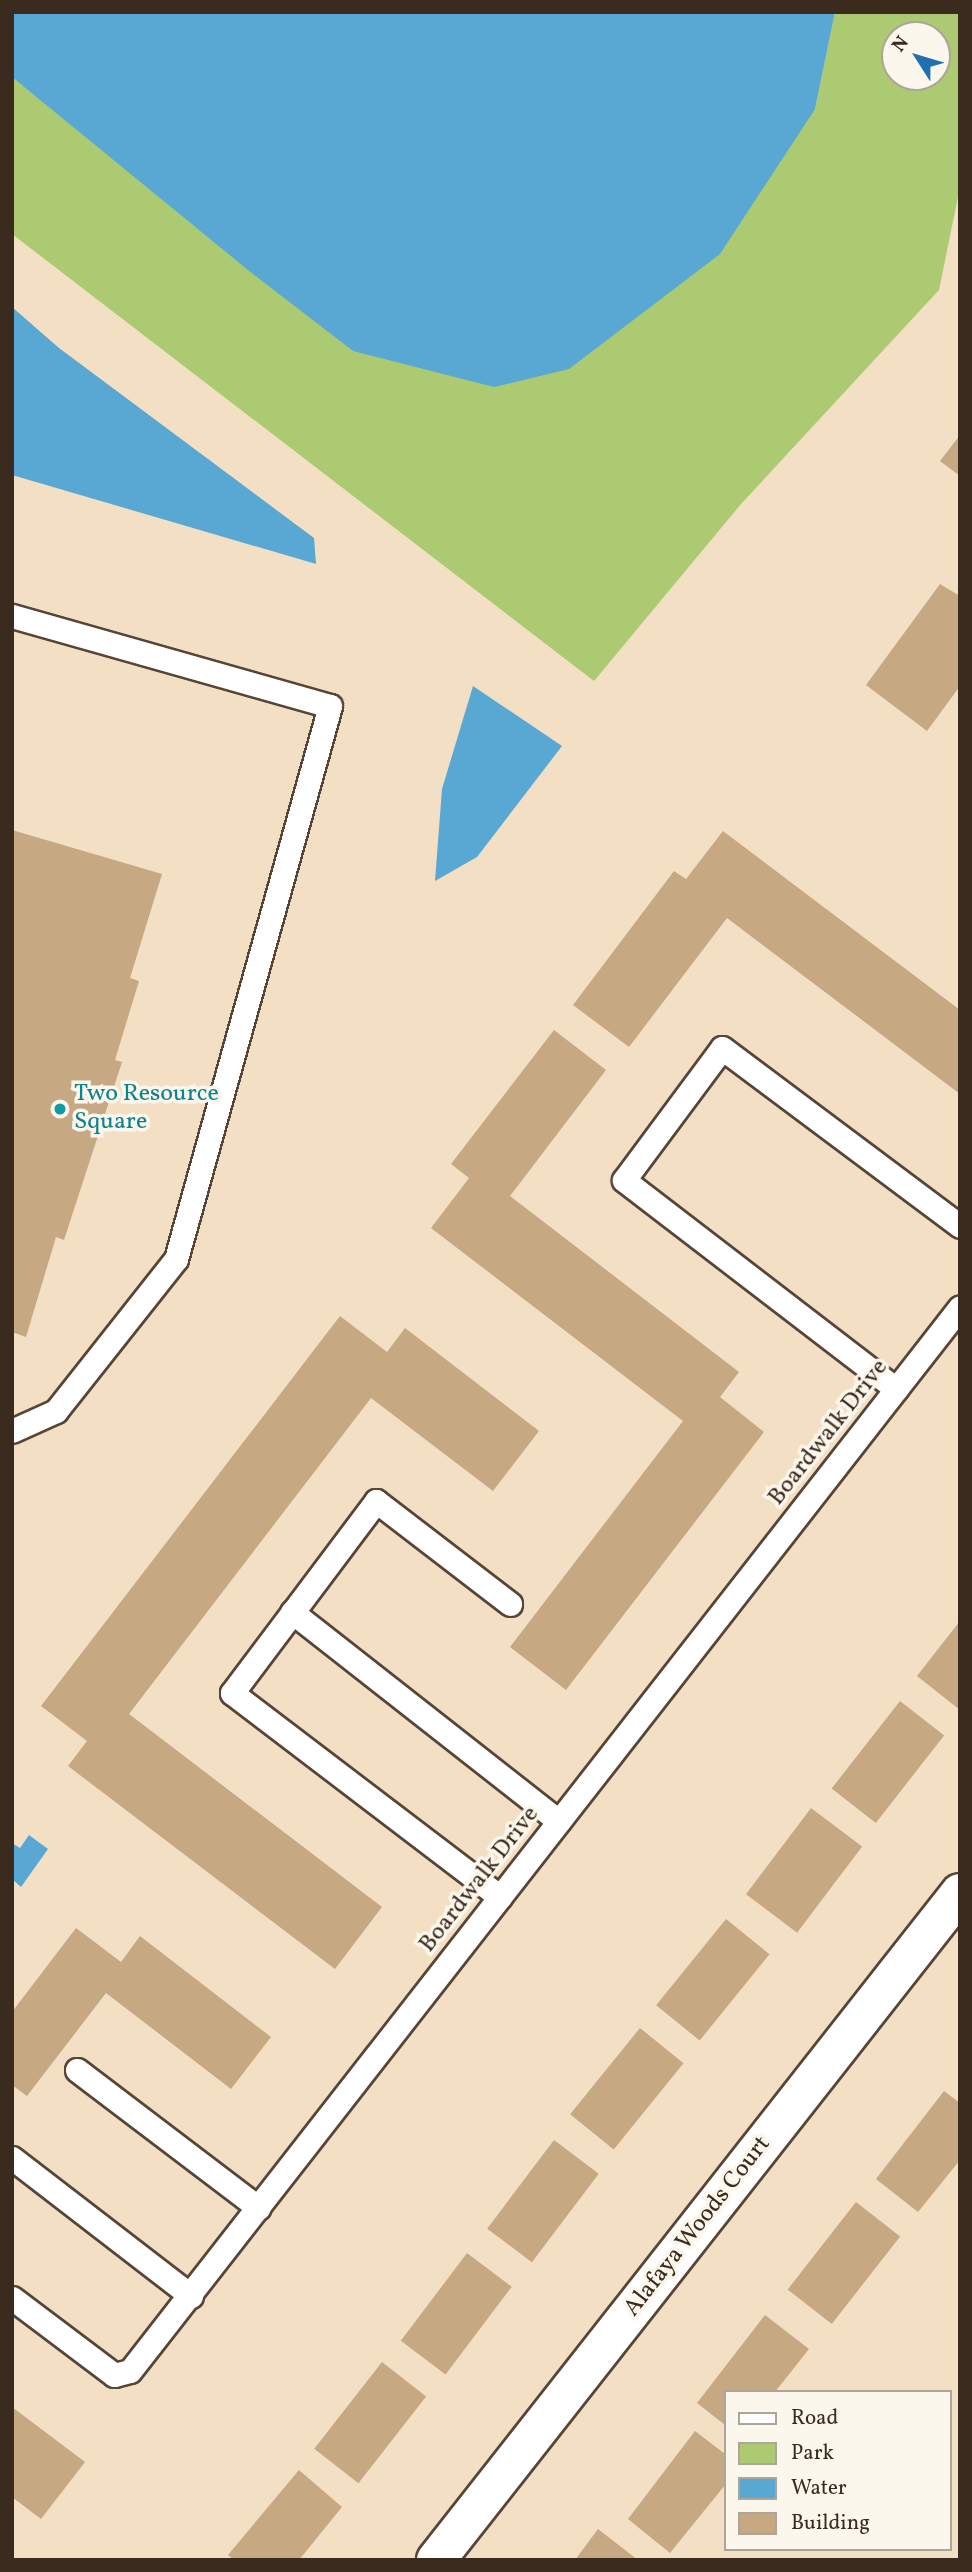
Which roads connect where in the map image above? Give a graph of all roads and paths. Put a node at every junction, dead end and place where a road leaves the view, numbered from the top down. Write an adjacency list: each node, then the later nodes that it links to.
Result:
1 (12, 617): 5 (lane)
2 (960, 1226): 4 (lane)
3 (960, 1307): 4 (lane, Boardwalk Drive)
4 (896, 1389): 8 (lane, Boardwalk Drive)
5 (12, 1431)
6 (510, 1604): 7 (lane)
7 (292, 1612): 8 (lane); 10 (lane)
8 (559, 1821): 10 (lane, Boardwalk Drive)
9 (960, 1893): 16 (street, Alafaya Woods Court)
10 (500, 1898): 13 (lane, Boardwalk Drive)
11 (77, 2070): 13 (lane)
12 (12, 2158): 14 (lane)
13 (259, 2208): 14 (lane, Boardwalk Drive)
14 (191, 2296): 15 (lane, Boardwalk Drive)
15 (12, 2298)
16 (436, 2560)

